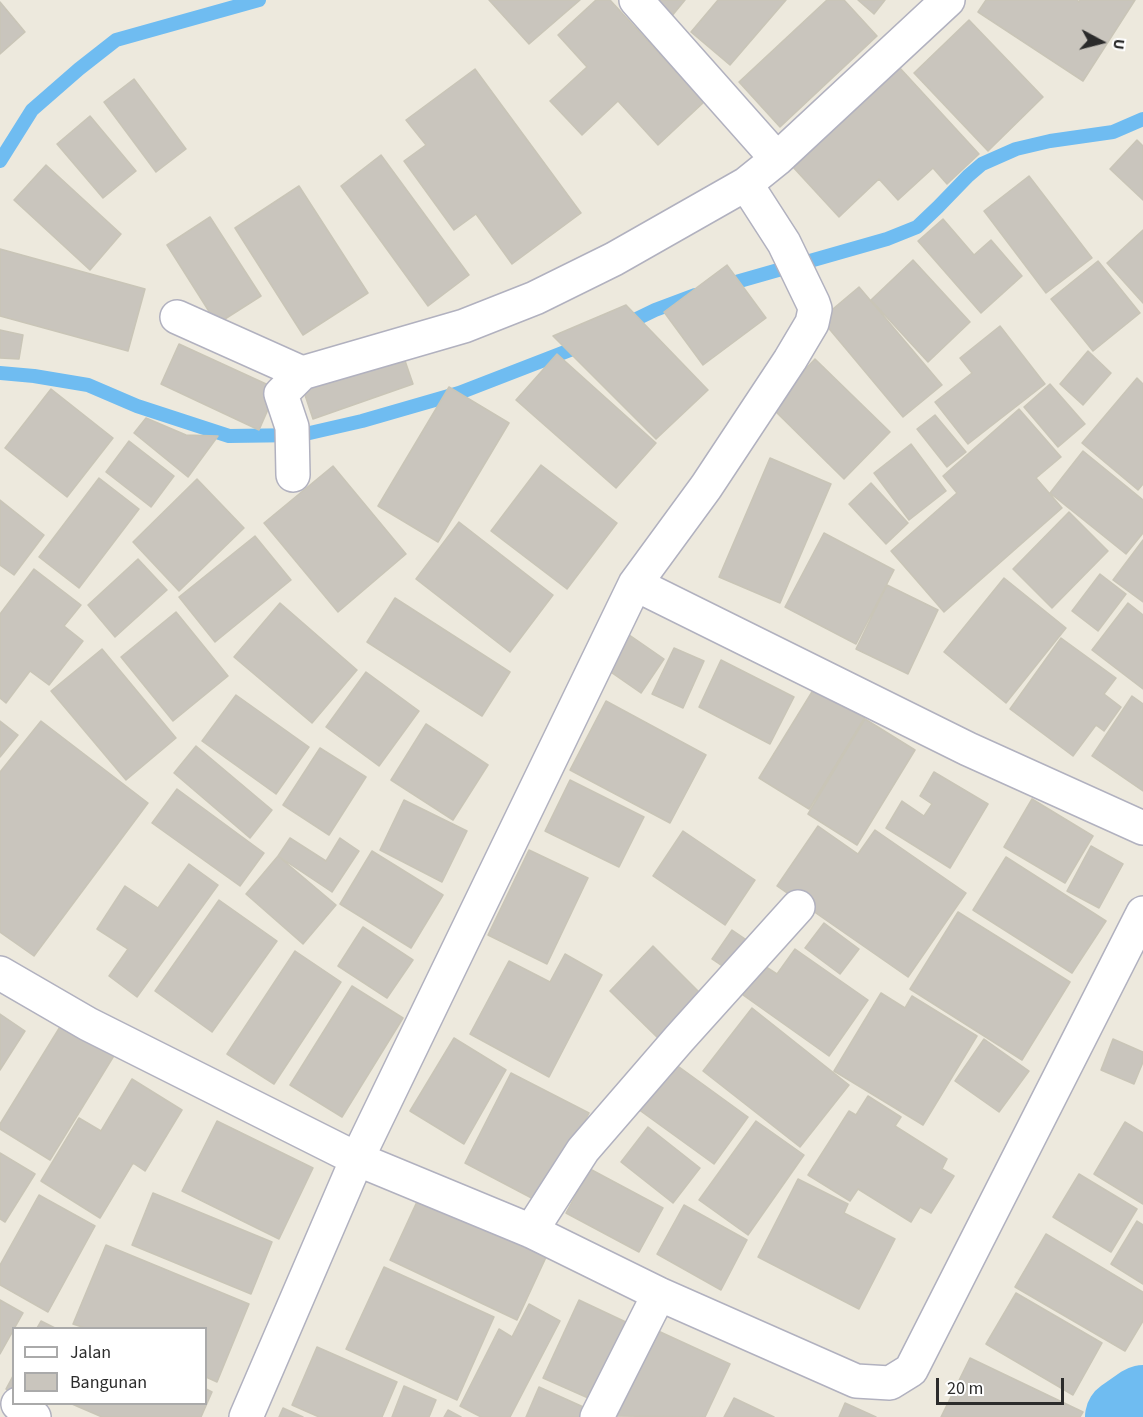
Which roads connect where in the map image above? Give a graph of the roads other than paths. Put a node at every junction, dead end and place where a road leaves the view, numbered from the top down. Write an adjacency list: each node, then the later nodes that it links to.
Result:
1 (636, 0): 3 (street)
2 (948, 0): 3 (street)
3 (777, 159): 4 (street)
4 (746, 184): 6 (street); 8 (street)
5 (177, 317): 6 (street)
6 (302, 373): 7 (street)
7 (293, 475)
8 (635, 584): 9 (street); 13 (street)
9 (1143, 828)
10 (798, 907): 14 (street)
11 (1143, 913): 15 (street)
12 (0, 973): 13 (street)
13 (357, 1159): 14 (street); 20 (street)
14 (531, 1231): 15 (street)
15 (659, 1293): 21 (street)
16 (0, 1389): 17 (street)
17 (12, 1398)
18 (19, 1405): 19 (street)
19 (34, 1417)
20 (246, 1417)
21 (597, 1417)

